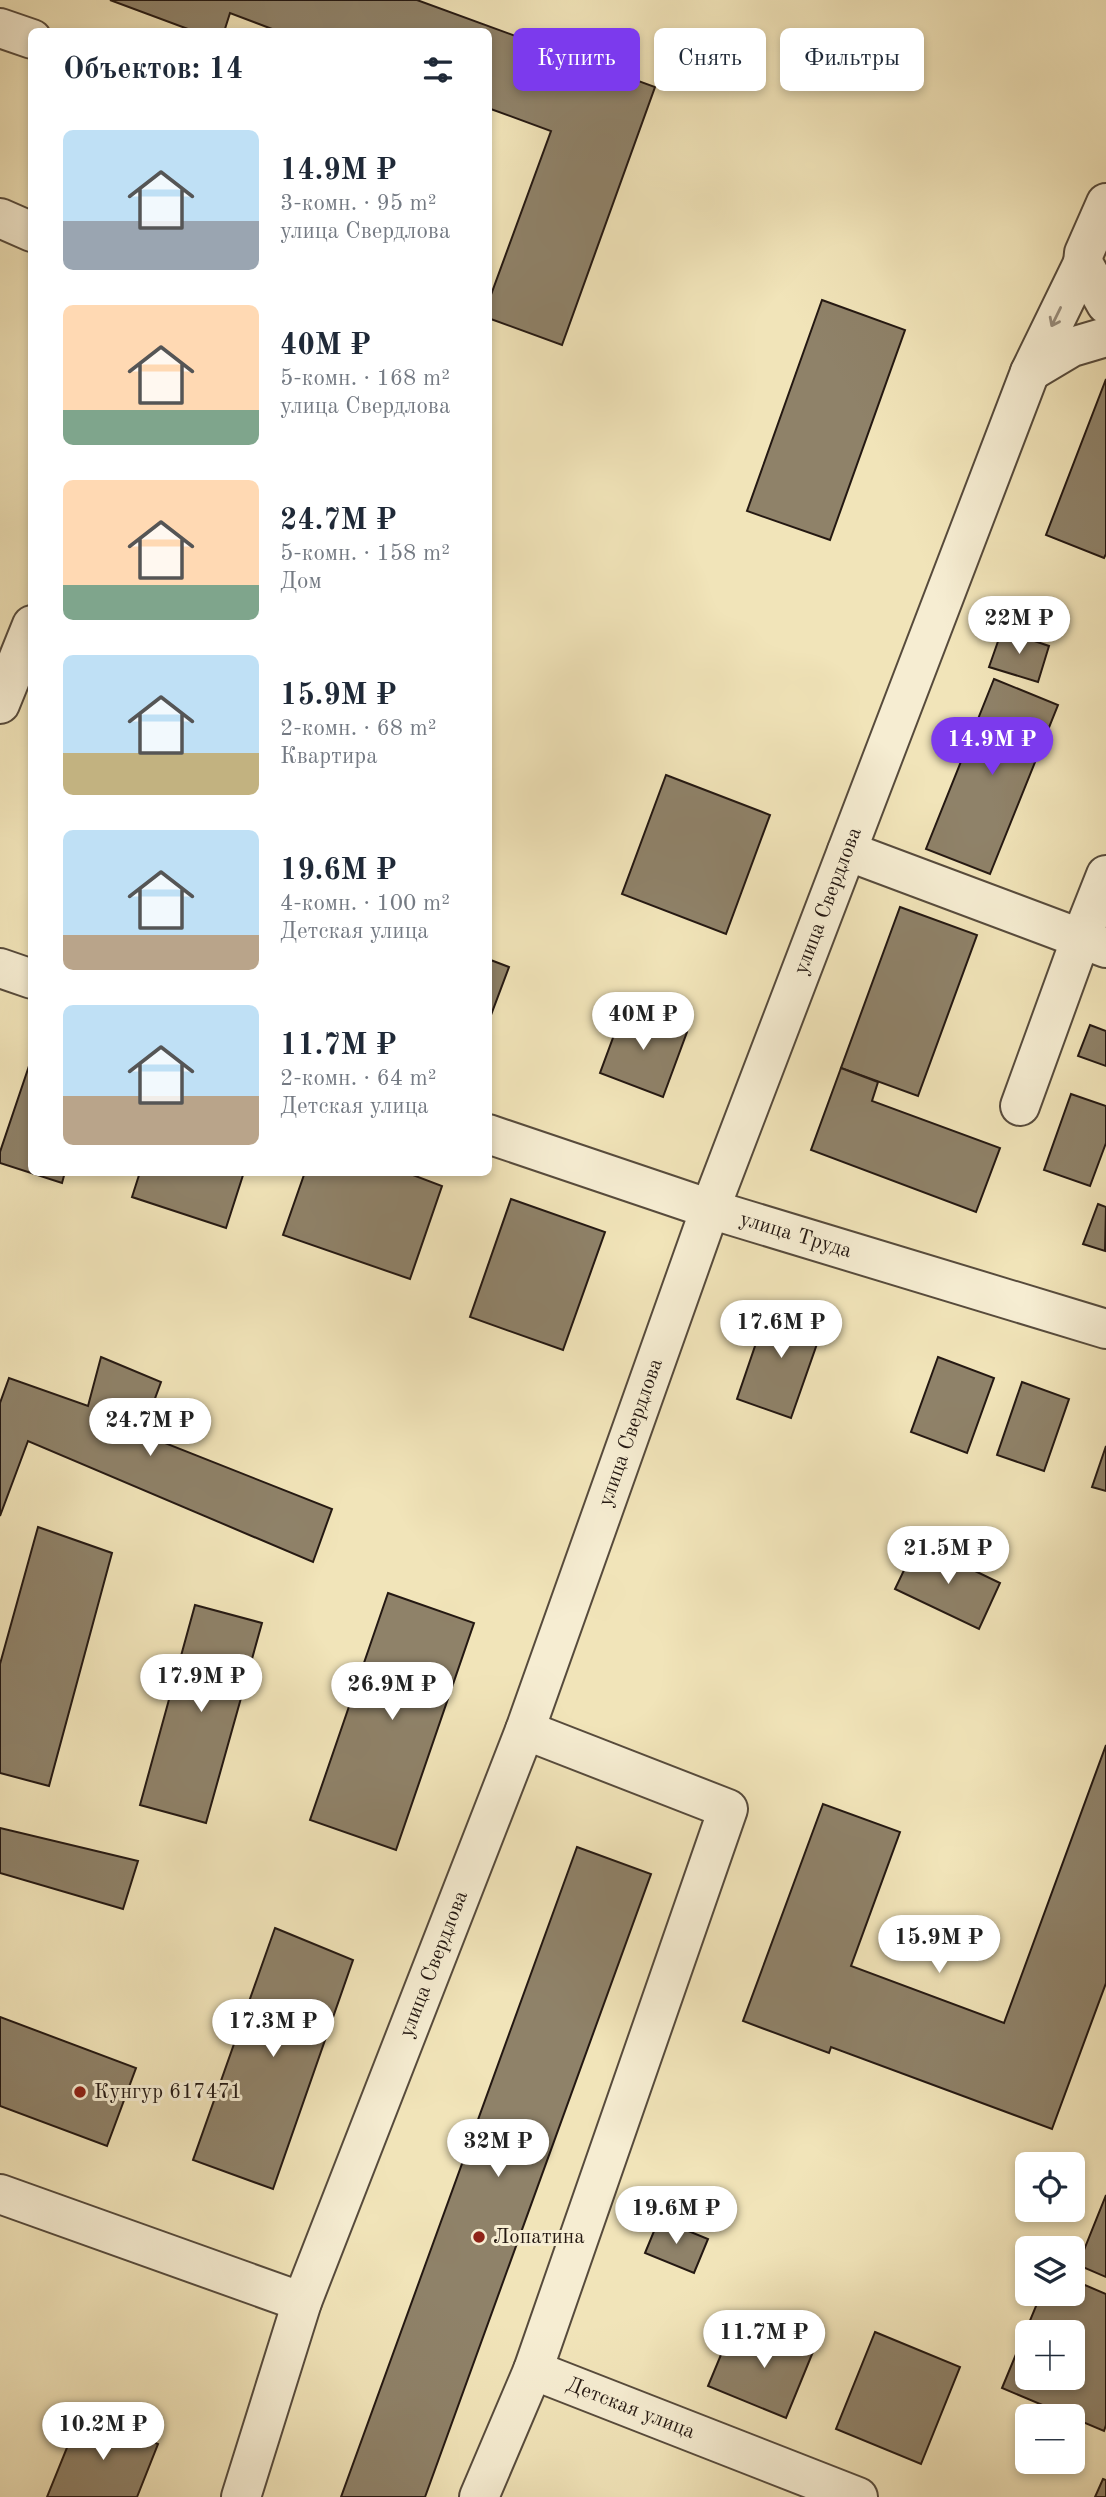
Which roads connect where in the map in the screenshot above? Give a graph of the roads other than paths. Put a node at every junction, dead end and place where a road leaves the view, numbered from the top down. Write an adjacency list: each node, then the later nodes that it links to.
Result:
1 (0, 28): 2 (street)
2 (28, 38)
3 (1106, 203): 6 (street, улица Свердлова)
4 (0, 218): 5 (street)
5 (28, 230)
6 (1083, 263): 7 (street); 9 (street, улица Свердлова, one-way to 9)
7 (1106, 304)
8 (1106, 337): 9 (street)
9 (1030, 372): 12 (street, улица Свердлова)
10 (28, 635): 11 (street)
11 (0, 704)
12 (847, 851): 14 (street); 19 (street, улица Свердлова)
13 (1106, 876): 14 (street)
14 (1093, 943): 17 (street)
15 (0, 968): 16 (street)
16 (28, 978)
17 (1020, 1106)
18 (492, 1135): 19 (street, улица Труда)
19 (710, 1209): 20 (street, улица Труда); 21 (street, улица Свердлова)
20 (1106, 1329)
21 (525, 1730): 23 (street, улица Свердлова); 24 (street)
22 (0, 2194): 23 (street)
23 (302, 2302): 25 (street, улица Свердлова)
24 (533, 2370): 26 (street); 27 (street, Детская улица)
25 (241, 2497)
26 (480, 2497)
27 (858, 2497)

